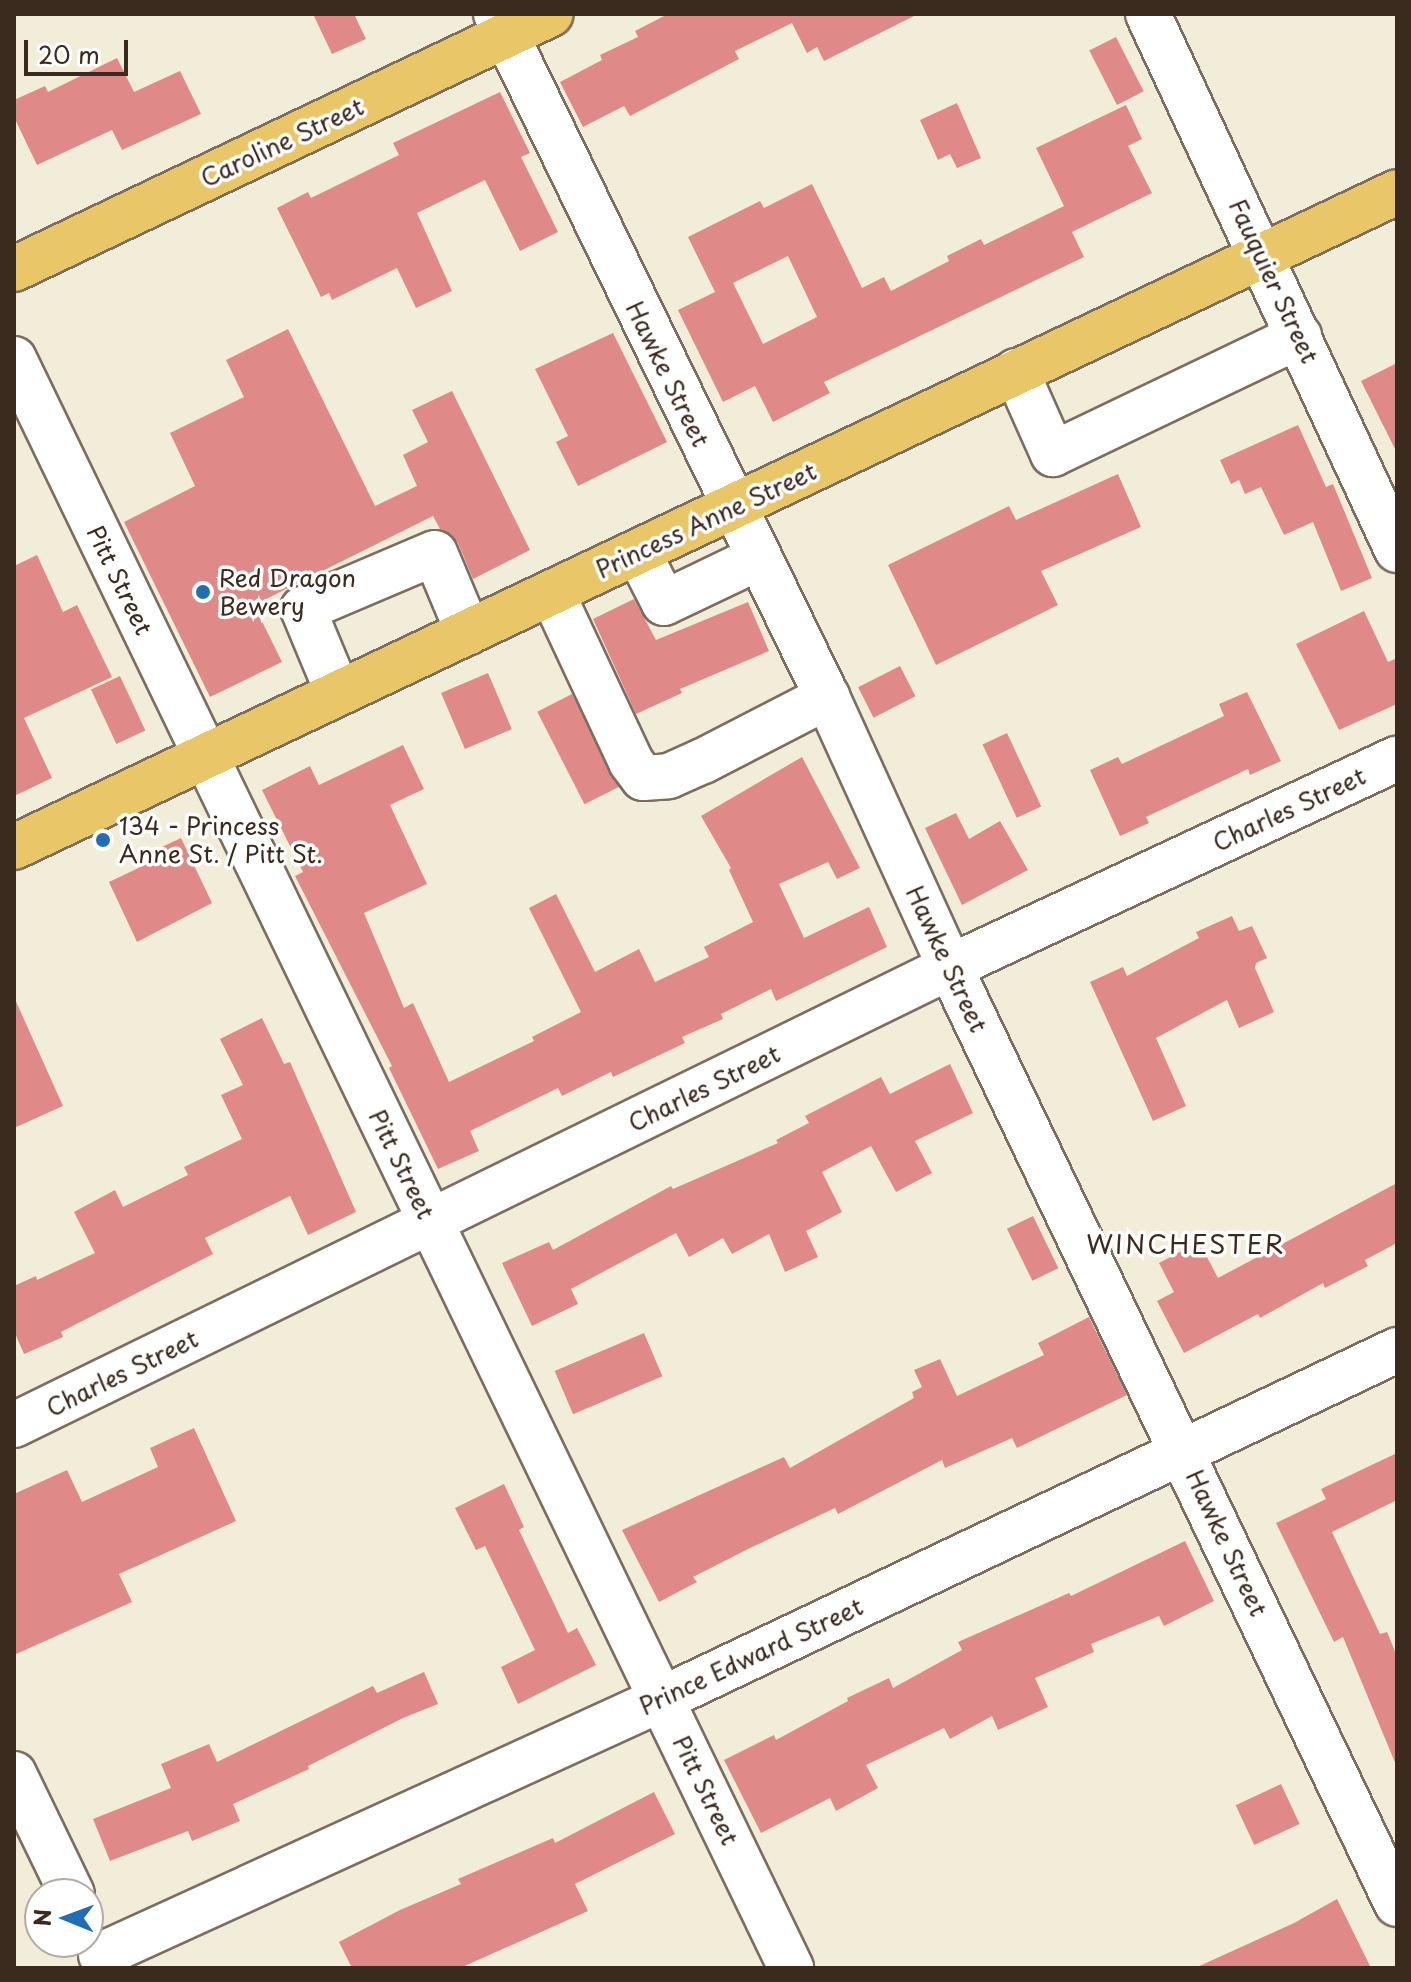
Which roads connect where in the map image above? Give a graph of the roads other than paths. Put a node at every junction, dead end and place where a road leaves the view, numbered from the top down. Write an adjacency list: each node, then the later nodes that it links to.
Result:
1 (551, 14): 3 (main road, Caroline Street)
2 (1148, 14): 5 (street, Fauquier Street)
3 (501, 25): 6 (main road, Caroline Street); 10 (street, Hawke Street)
4 (1397, 192): 5 (main road, Princess Anne Street)
5 (1263, 256): 7 (street, Fauquier Street); 9 (main road, Princess Anne Street)
6 (14, 269)
7 (1299, 336): 9 (street); 11 (street, Fauquier Street)
8 (14, 359): 18 (street, Pitt Street)
9 (1016, 371): 10 (main road, Princess Anne Street)
10 (732, 508): 12 (main road, Princess Anne Street); 13 (street, Hawke Street)
11 (1397, 550)
12 (638, 552): 13 (street); 14 (main road, Princess Anne Street)
13 (758, 558): 17 (street, Hawke Street)
14 (552, 593): 15 (main road, Princess Anne Street); 17 (street)
15 (468, 632): 16 (main road, Princess Anne Street); 16 (street)
16 (338, 693): 18 (main road, Princess Anne Street)
17 (827, 697): 21 (street, Hawke Street)
18 (205, 756): 20 (main road, Princess Anne Street); 22 (street, Pitt Street)
19 (1397, 759): 21 (street, Charles Street)
20 (14, 847)
21 (950, 967): 22 (street, Charles Street); 25 (street, Hawke Street)
22 (431, 1223): 24 (street, Charles Street); 26 (street, Pitt Street)
23 (1397, 1350): 25 (street, Prince Edward Street)
24 (14, 1425)
25 (1184, 1451): 26 (street, Prince Edward Street); 29 (street, Hawke Street)
26 (662, 1699): 30 (street, Prince Edward Street); 31 (street, Pitt Street)
27 (14, 1774): 28 (street)
28 (64, 1878)
29 (1397, 1904)
30 (104, 1948)
31 (791, 1968)

